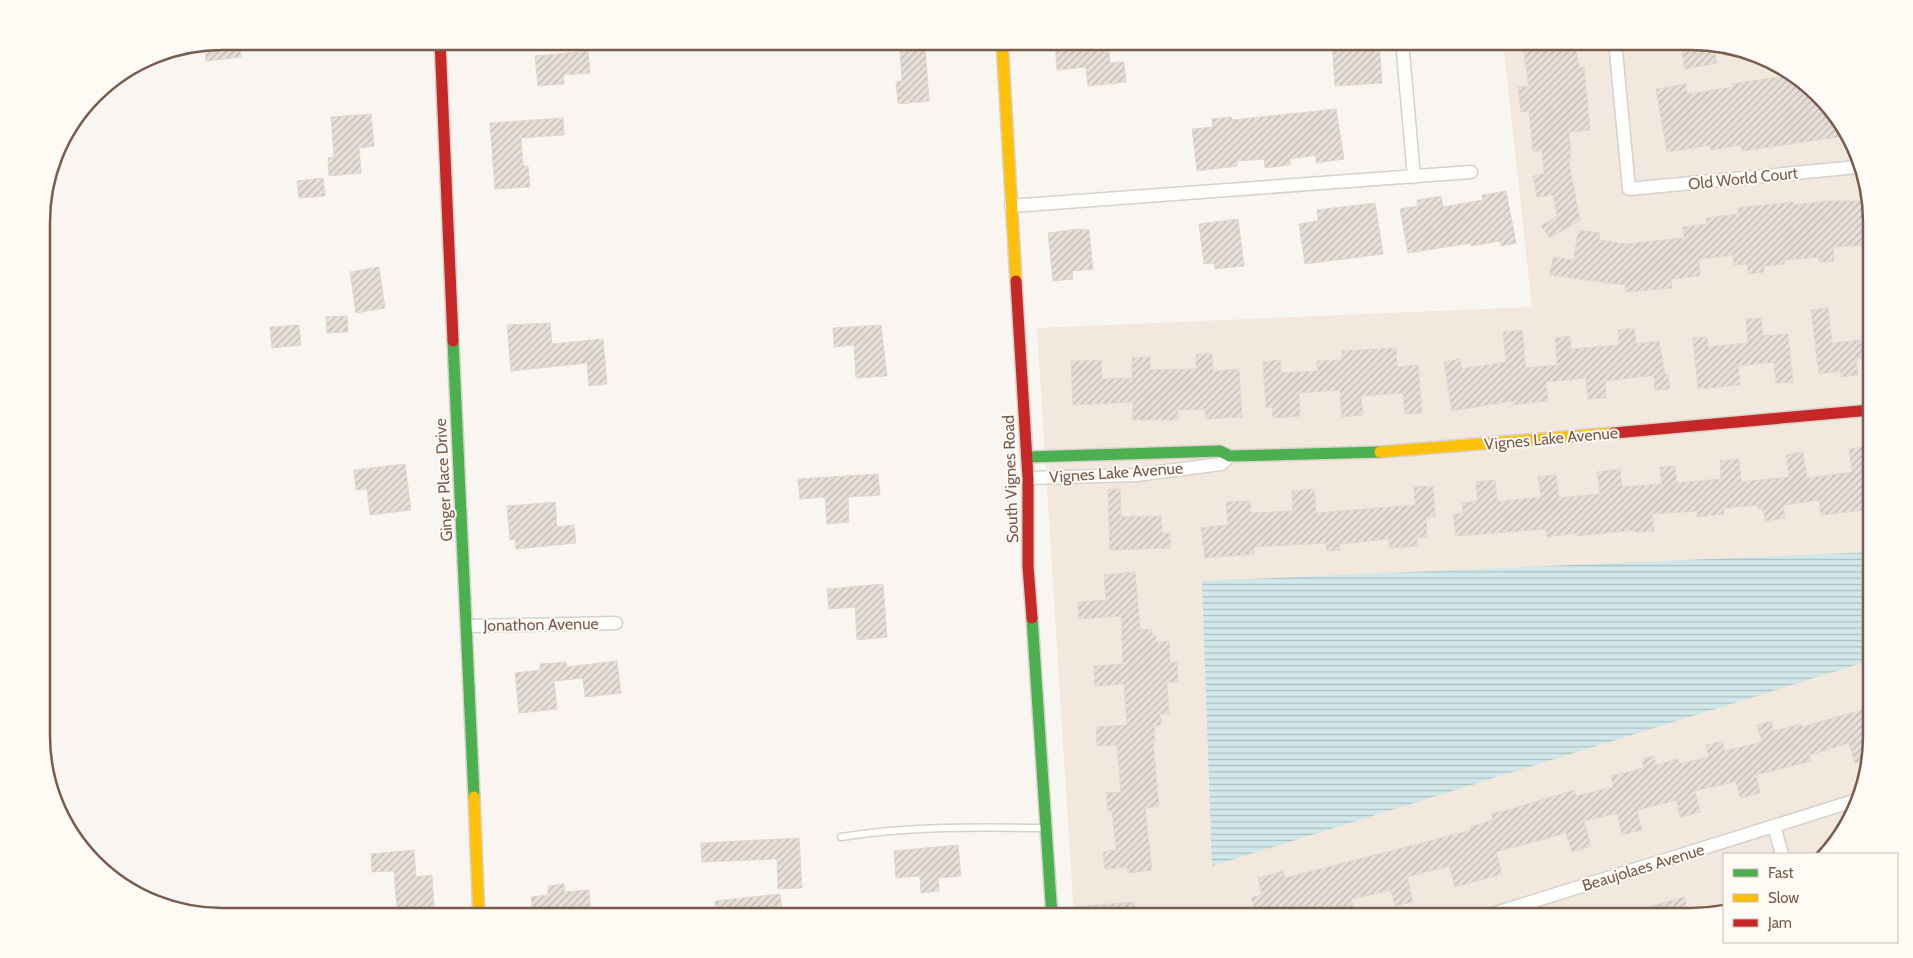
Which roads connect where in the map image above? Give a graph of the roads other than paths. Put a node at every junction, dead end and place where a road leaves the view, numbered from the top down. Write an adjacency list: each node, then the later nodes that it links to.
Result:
1 (440, 50): 14 (street, Ginger Place Drive)
2 (1002, 50): 8 (street, South Vignes Road)
3 (1403, 50): 7 (street)
4 (1616, 50): 5 (street, Old World Court)
5 (1854, 167)
6 (1471, 172): 7 (street)
7 (1414, 177): 8 (street)
8 (1011, 206): 11 (street, South Vignes Road)
9 (1863, 411): 10 (street, Vignes Lake Avenue)
10 (1230, 456): 11 (street, Vignes Lake Avenue); 12 (street, Vignes Lake Avenue)
11 (1027, 457): 12 (street, South Vignes Road)
12 (1028, 478): 17 (street, South Vignes Road)
13 (616, 622): 14 (street, Jonathon Avenue)
14 (467, 626): 20 (street, Ginger Place Drive)
15 (1849, 802): 16 (street, Beaujolaes Avenue)
16 (1774, 826): 19 (street); 22 (street, Beaujolaes Avenue)
17 (1046, 828): 18 (lane); 21 (street, South Vignes Road)
18 (841, 837)
19 (1782, 853)
20 (479, 908)
21 (1051, 908)
22 (1512, 908)

